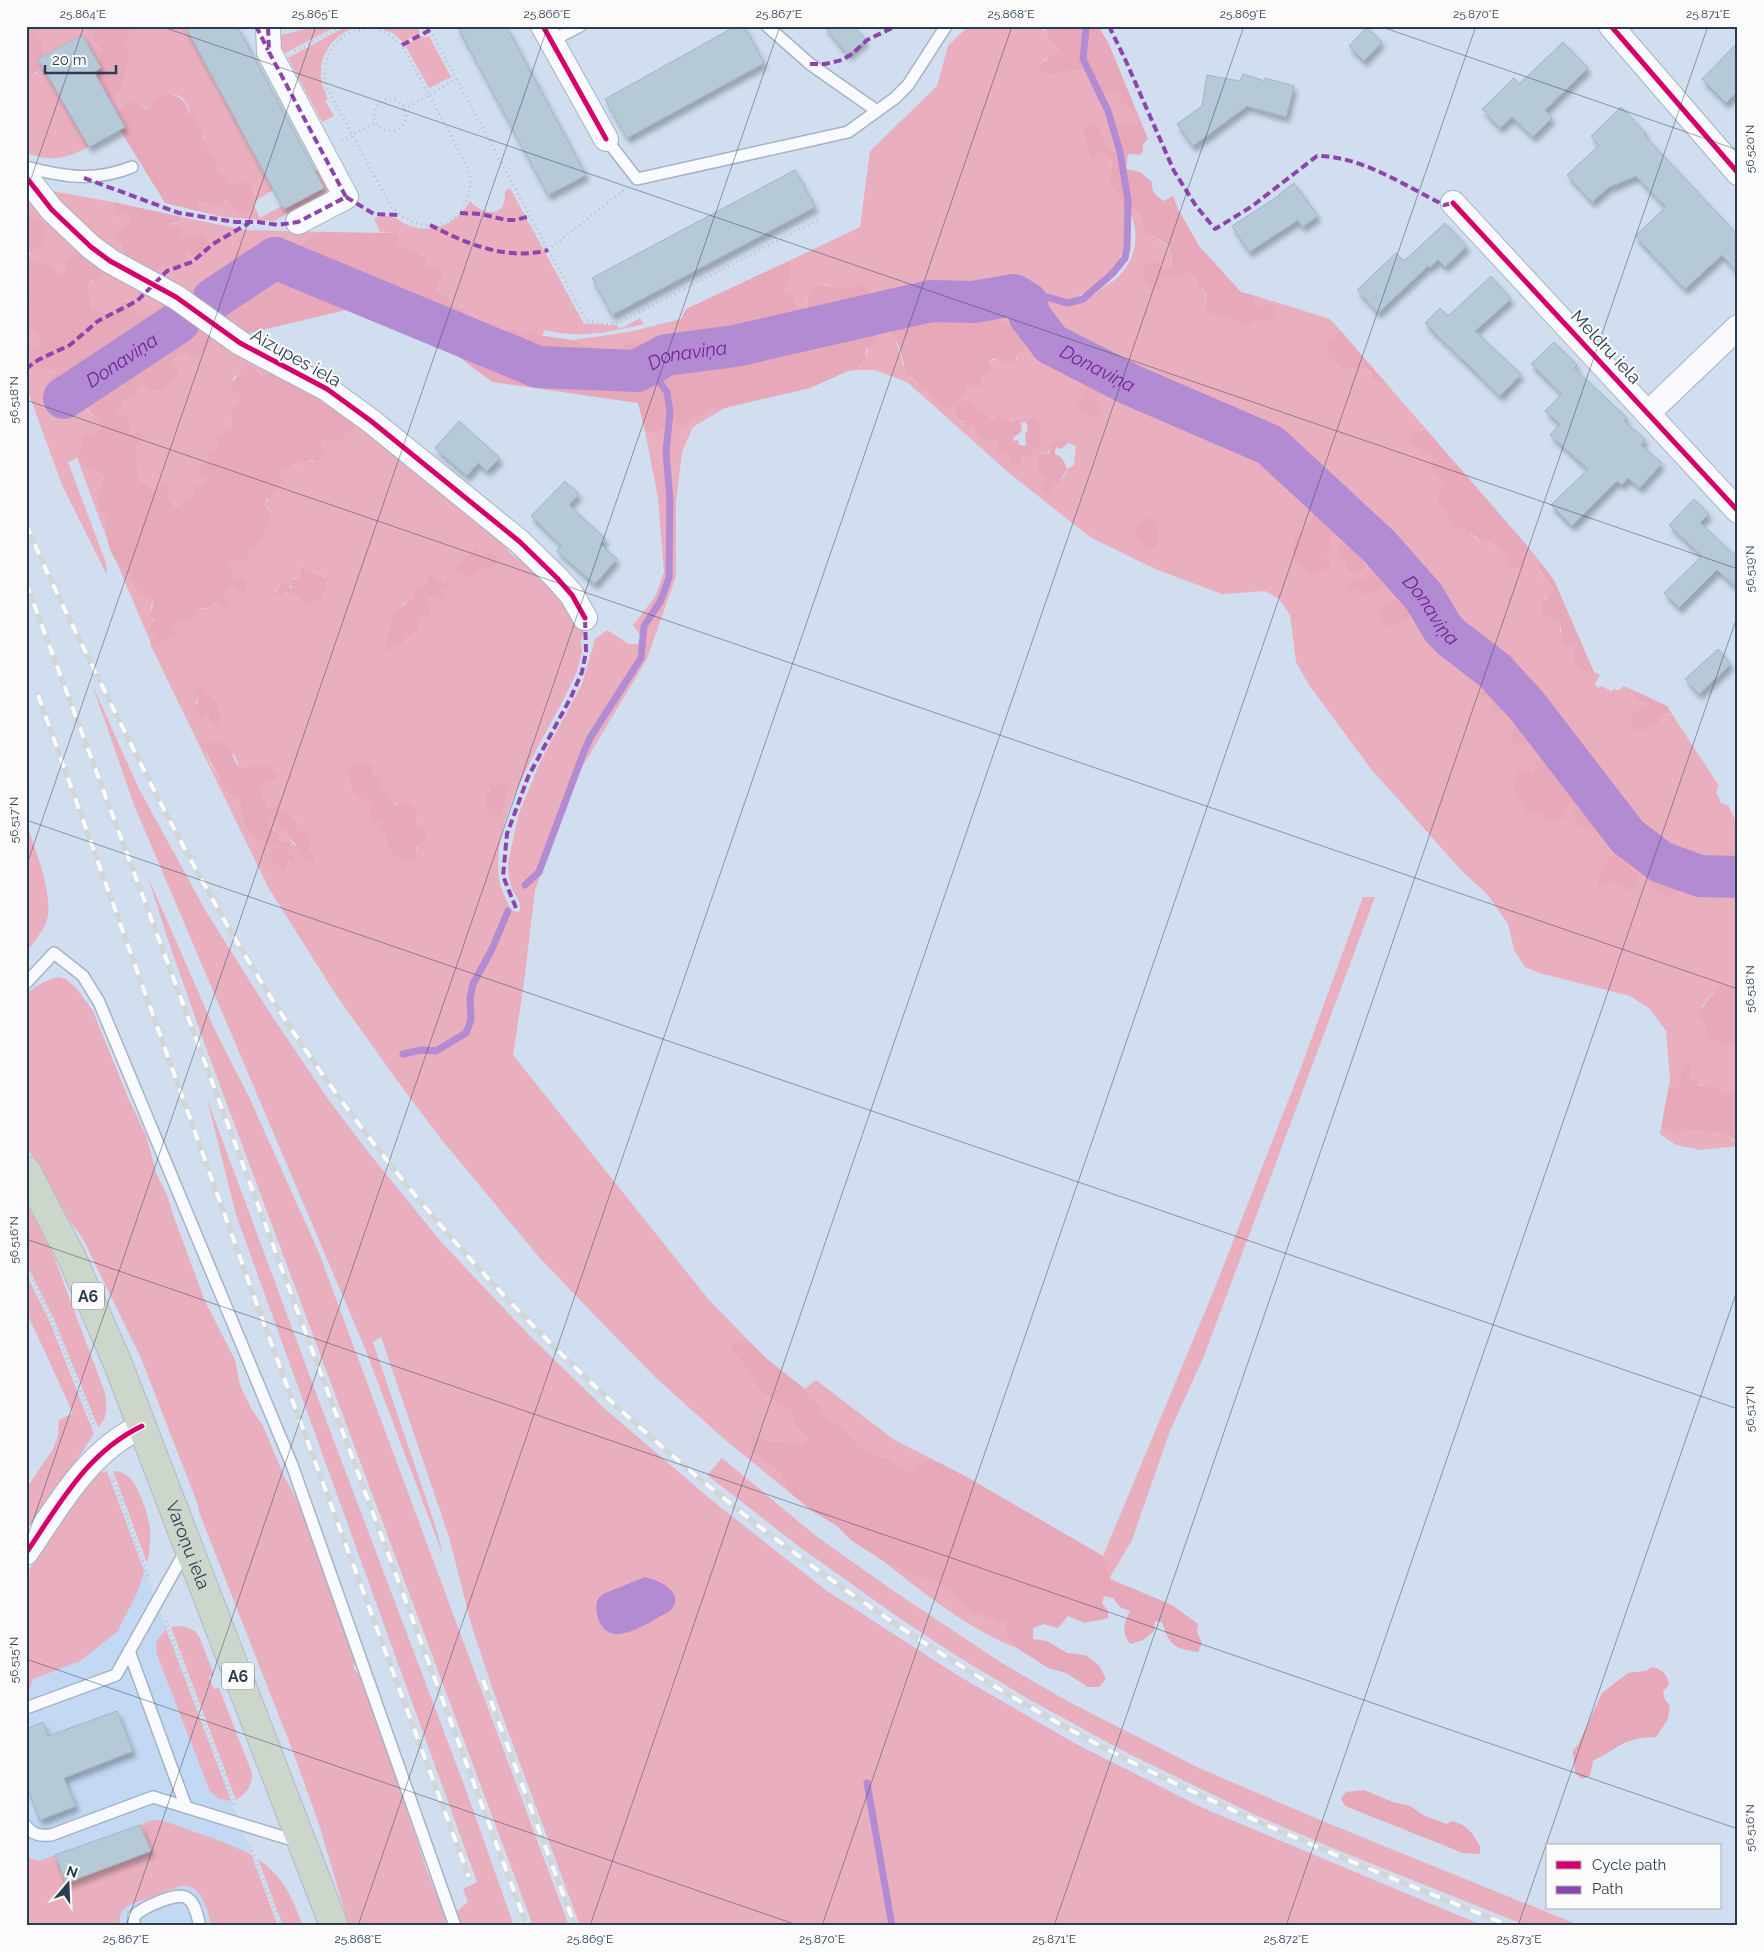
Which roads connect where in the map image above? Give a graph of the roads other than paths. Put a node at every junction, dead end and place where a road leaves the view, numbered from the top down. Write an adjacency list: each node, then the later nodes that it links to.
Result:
1 (256, 26): 8 (street)
2 (268, 26): 8 (street)
3 (580, 26): 7 (lane)
4 (767, 26): 9 (lane)
5 (946, 26): 9 (lane)
6 (1611, 26): 13 (street)
7 (547, 33): 10 (street)
8 (272, 57): 16 (street)
9 (877, 111): 10 (lane)
10 (606, 139)
11 (26, 167): 12 (lane)
12 (132, 167)
13 (1738, 173)
14 (26, 177): 20 (street, Aizupes iela)
15 (1453, 203): 18 (street, Meldru iela)
16 (298, 222)
17 (1738, 327): 18 (street)
18 (1648, 413): 19 (street, Meldru iela)
19 (1738, 511)
20 (585, 618)
21 (26, 983): 34 (lane)
22 (26, 1170): 23 (highway, Varoņu iela / A6)
23 (142, 1426): 24 (highway, Varoņu iela / A6); 25 (street)
24 (188, 1547): 26 (lane); 30 (highway, Varoņu iela / A6)
25 (26, 1553)
26 (129, 1651): 27 (lane); 28 (lane)
27 (26, 1708)
28 (186, 1807): 29 (lane); 30 (lane)
29 (26, 1826)
30 (302, 1843): 33 (highway, Varoņu iela / A6)
31 (134, 1926): 32 (lane)
32 (200, 1926)
33 (334, 1926)
34 (456, 1926)

